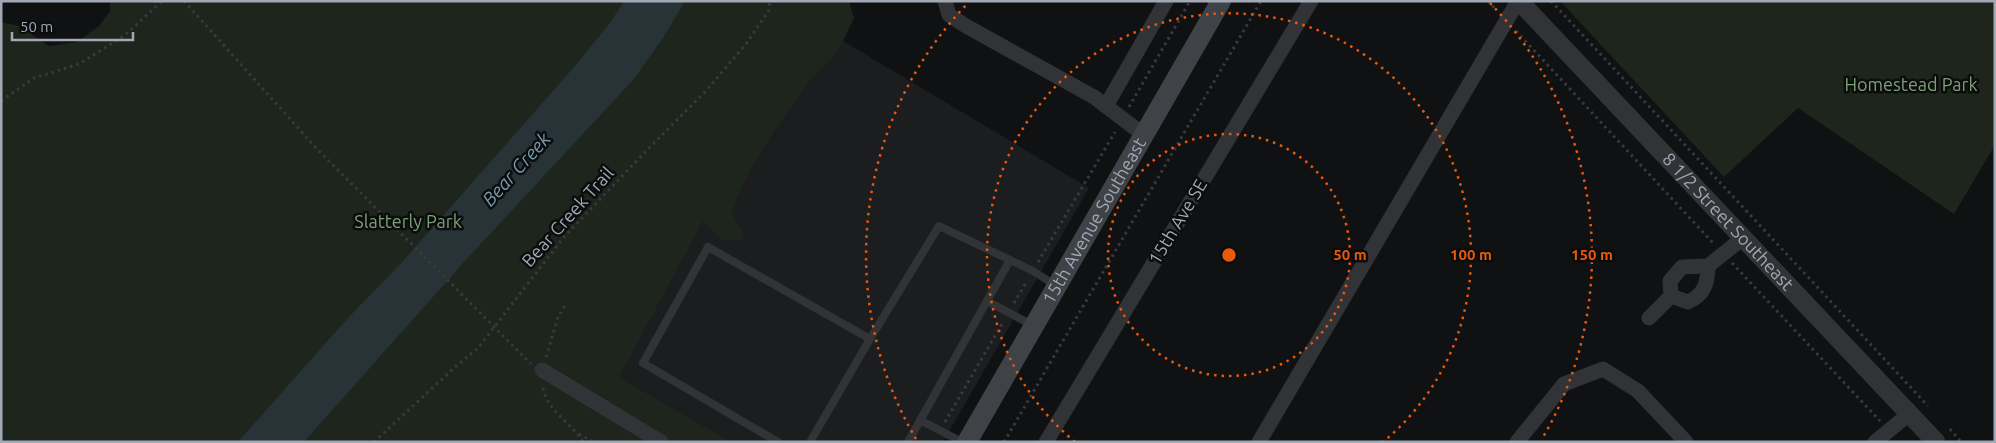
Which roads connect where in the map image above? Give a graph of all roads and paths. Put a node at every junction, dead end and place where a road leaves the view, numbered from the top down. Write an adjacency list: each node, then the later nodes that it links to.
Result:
1 (154, 1): 13 (path)
2 (162, 1): 13 (path)
3 (184, 1): 31 (path)
4 (770, 1): 31 (path, Bear Creek Trail)
5 (945, 1): 16 (street)
6 (1166, 1): 16 (street)
7 (1190, 1): 17 (path)
8 (1221, 1): 18 (main road, 15th Avenue Southeast)
9 (1261, 1): 49 (path)
10 (1310, 1): 50 (street, 15th Ave SE)
11 (1518, 1): 14 (street); 19 (street, 8 1/2 Street Southeast)
12 (1551, 1): 34 (path)
13 (158, 5): 15 (path)
14 (1507, 22): 20 (path); 51 (street)
15 (1, 101)
16 (1106, 106): 17 (street)
17 (1123, 118): 18 (street); 23 (path)
18 (1144, 135): 24 (main road, 15th Avenue Southeast)
19 (1742, 238): 20 (street); 35 (street, 8 1/2 Street Southeast)
20 (1723, 254): 22 (street); 39 (path)
21 (1010, 260): 23 (lane); 26 (lane); 32 (lane)
22 (1708, 266): 25 (street); 25 (street)
23 (1033, 271): 24 (lane); 28 (path)
24 (1057, 286): 30 (main road, 15th Avenue Southeast)
25 (1671, 296): 29 (street)
26 (987, 301): 28 (lane); 36 (lane)
27 (566, 304): 33 (path)
28 (1009, 312): 30 (lane); 38 (path)
29 (1649, 318)
30 (1034, 326): 48 (main road, 15th Avenue Southeast)
31 (495, 328): 40 (path, Bear Creek Trail)
32 (870, 339): 44 (lane); 45 (lane)
33 (542, 370): 43 (street)
34 (1930, 408)
35 (1909, 414): 39 (street); 55 (street, 8 1/2 Street Southeast)
36 (920, 420): 38 (lane); 46 (lane)
37 (1948, 428): 56 (path)
38 (940, 430): 47 (lane)
39 (1889, 430): 54 (street)
40 (374, 442)
41 (583, 442): 42 (path)
42 (594, 442)
43 (661, 442)
44 (778, 442)
45 (810, 442)
46 (908, 442)
47 (962, 442)
48 (967, 442)
49 (1004, 442)
50 (1046, 442)
51 (1259, 442)
52 (1516, 442): 53 (street)
53 (1686, 442)
54 (1875, 442)
55 (1936, 442)
56 (1961, 442)

